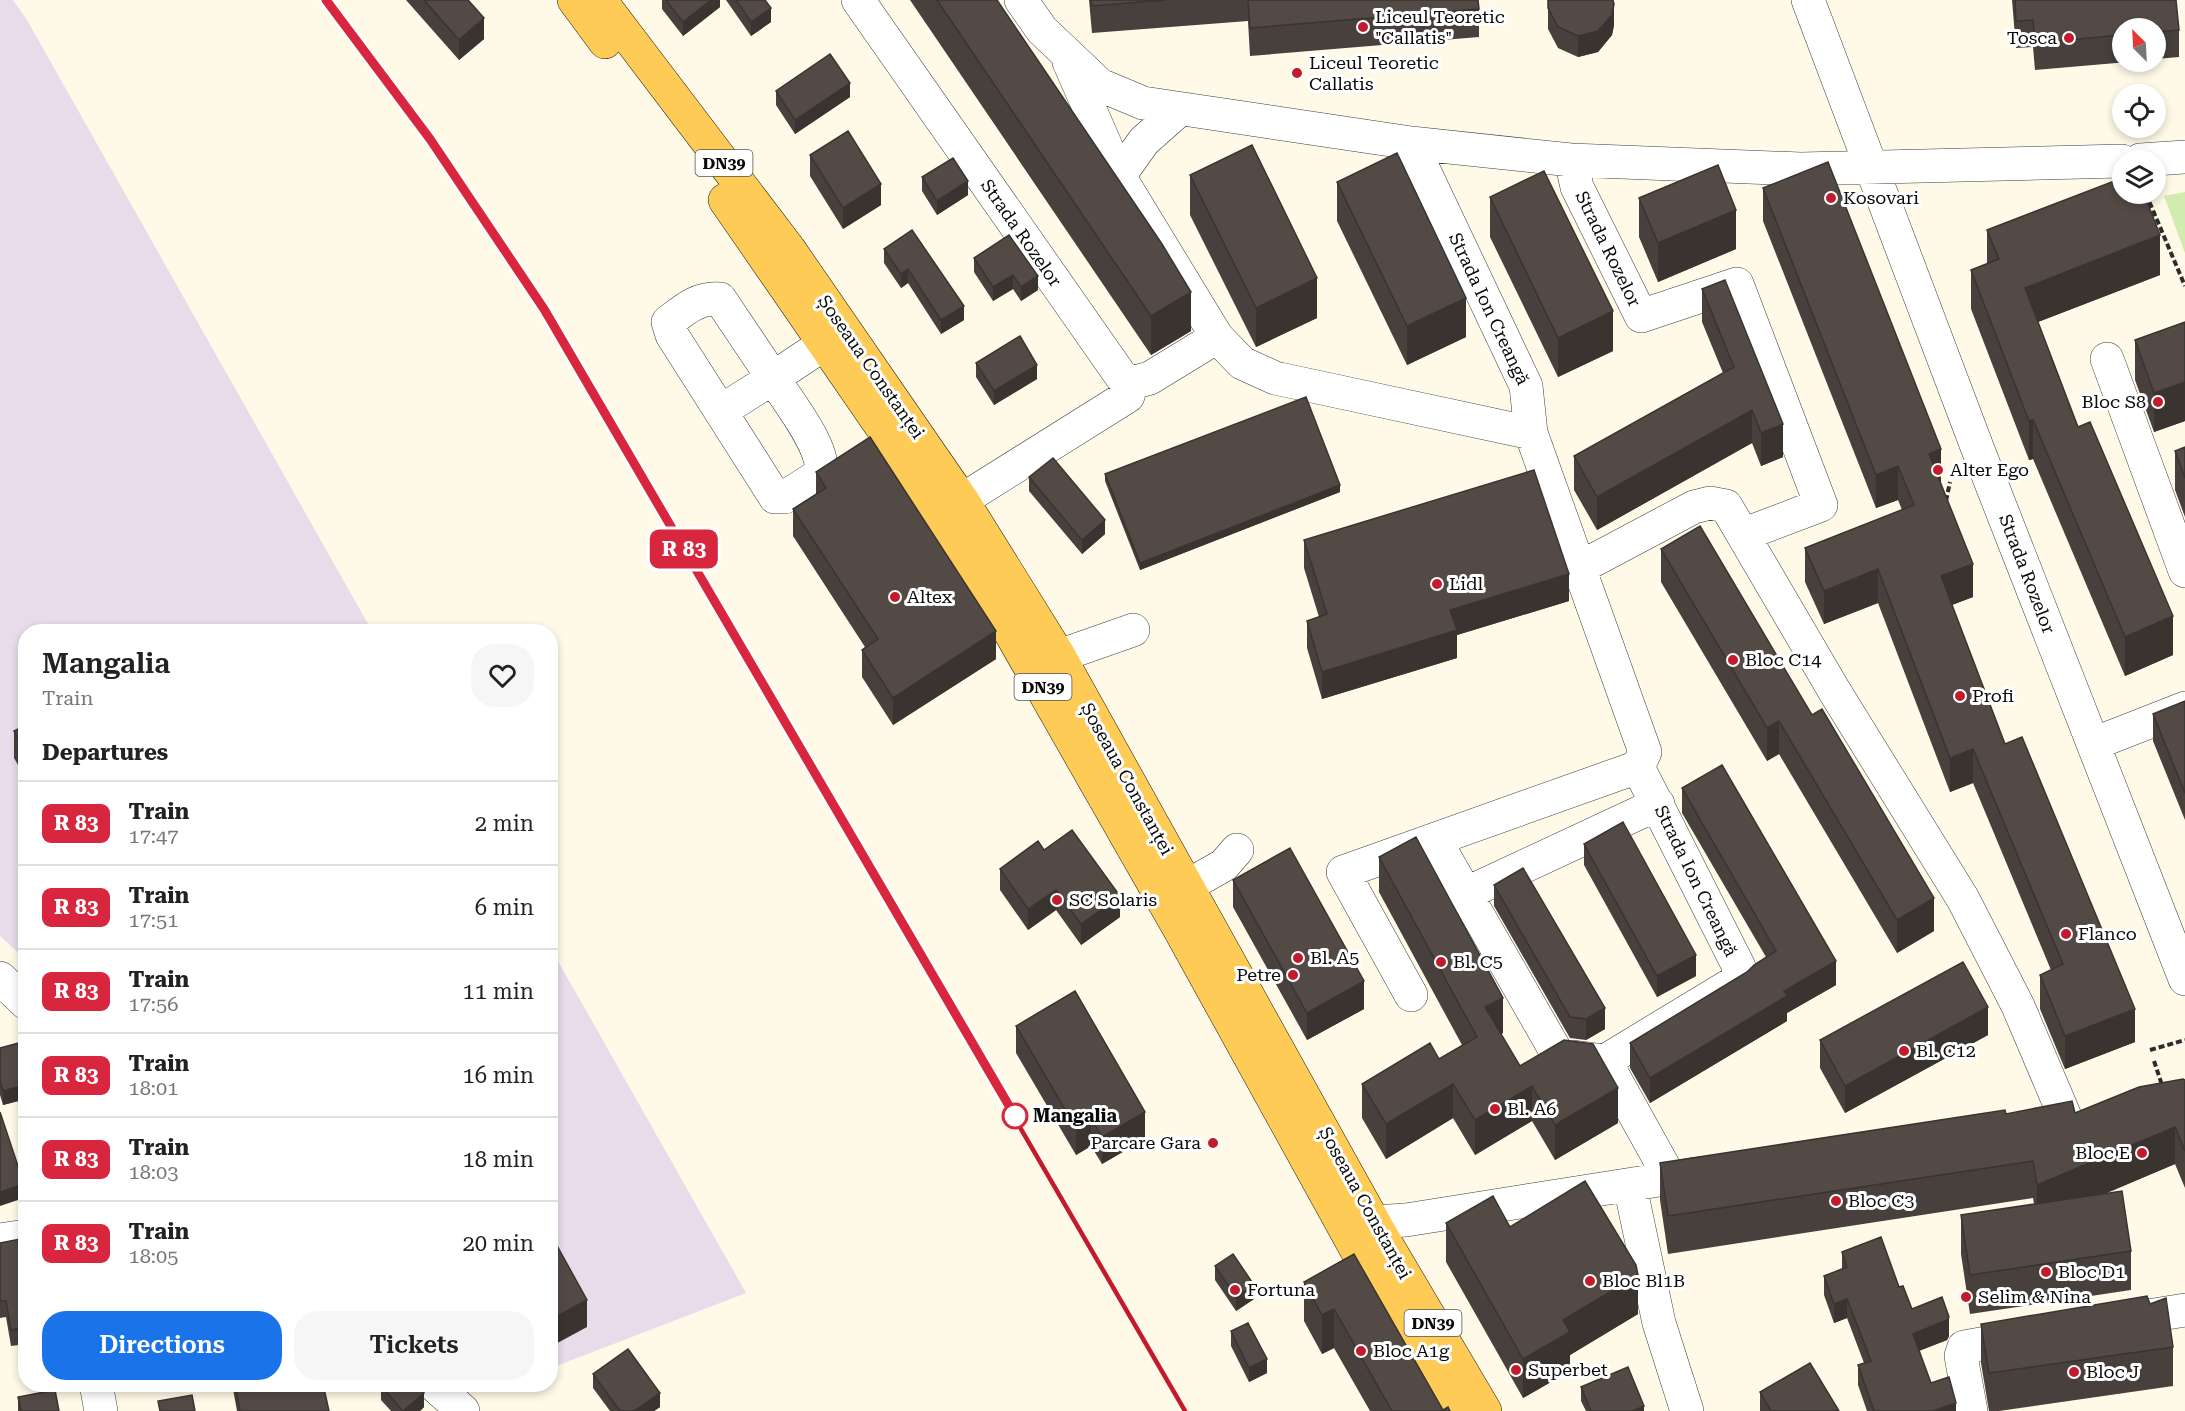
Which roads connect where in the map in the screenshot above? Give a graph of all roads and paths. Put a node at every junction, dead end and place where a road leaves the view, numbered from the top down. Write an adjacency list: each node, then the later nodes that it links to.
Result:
1 (574, 0): 18 (main road, Șoseaua Constanței / DN39)
2 (600, 0): 25 (main road, Șoseaua Constanței / DN39)
3 (858, 0): 21 (street, Strada Rozelor)
4 (1021, 0): 6 (street)
5 (1808, 0): 13 (street, Strada Rozelor)
6 (1066, 55): 7 (street); 14 (street)
7 (1180, 109): 8 (street); 14 (street)
8 (1411, 144): 10 (street); 23 (street, Strada Ion Creangă)
9 (2185, 158): 11 (street)
10 (1571, 159): 13 (street); 27 (street, Strada Rozelor)
11 (2166, 159)
12 (2112, 161): 13 (street)
13 (1871, 169): 33 (street, Strada Rozelor)
14 (1119, 176): 17 (street)
15 (2150, 204): 16 (path)
16 (2185, 286)
17 (1217, 338): 21 (street); 23 (street)
18 (824, 344): 20 (street); 65 (main road, Șoseaua Constanței / DN39)
19 (2107, 359): 29 (street)
20 (773, 378): 22 (street); 22 (street); 22 (street)
21 (1132, 383): 25 (street)
22 (721, 411)
23 (1531, 433): 28 (street, Strada Ion Creangă)
24 (1950, 482): 26 (path)
25 (962, 500): 31 (main road, Șoseaua Constanței / DN39)
26 (1944, 508)
27 (1745, 534): 28 (street); 50 (street)
28 (1581, 567): 34 (street, Strada Ion Creangă)
29 (2185, 571)
30 (1133, 630): 31 (street)
31 (1059, 656): 38 (main road, Șoseaua Constanței / DN39)
32 (2185, 708): 33 (street)
33 (2093, 744): 41 (street, Strada Rozelor)
34 (1642, 759): 35 (street, Strada Ion Creangă); 36 (street)
35 (1658, 804): 39 (street); 47 (street, Strada Ion Creangă)
36 (1435, 840): 39 (street); 43 (street)
37 (1237, 850): 38 (street)
38 (1187, 886): 55 (main road, Șoseaua Constanței / DN39)
39 (1465, 894): 47 (street)
40 (0, 978): 42 (street)
41 (2185, 979)
42 (18, 995)
43 (1411, 995)
44 (2185, 1040): 45 (path)
45 (2150, 1050)
46 (2154, 1060): 48 (path)
47 (1605, 1061): 53 (street)
48 (2164, 1090)
49 (2100, 1113): 50 (street)
50 (2066, 1119): 51 (street)
51 (2031, 1124)
52 (1728, 1169): 53 (street)
53 (1670, 1178): 54 (street)
54 (1630, 1186): 55 (street); 67 (street)
55 (1374, 1222): 66 (main road, Șoseaua Constanței / DN39)
56 (18, 1237): 57 (street)
57 (0, 1240)
58 (2185, 1310): 59 (street)
59 (2091, 1325)
60 (2056, 1331): 68 (street)
61 (97, 1392): 63 (street)
62 (443, 1392): 64 (street)
63 (101, 1411)
64 (463, 1411)
65 (1453, 1411)
66 (1485, 1411)
67 (1687, 1411)
68 (1971, 1411)

